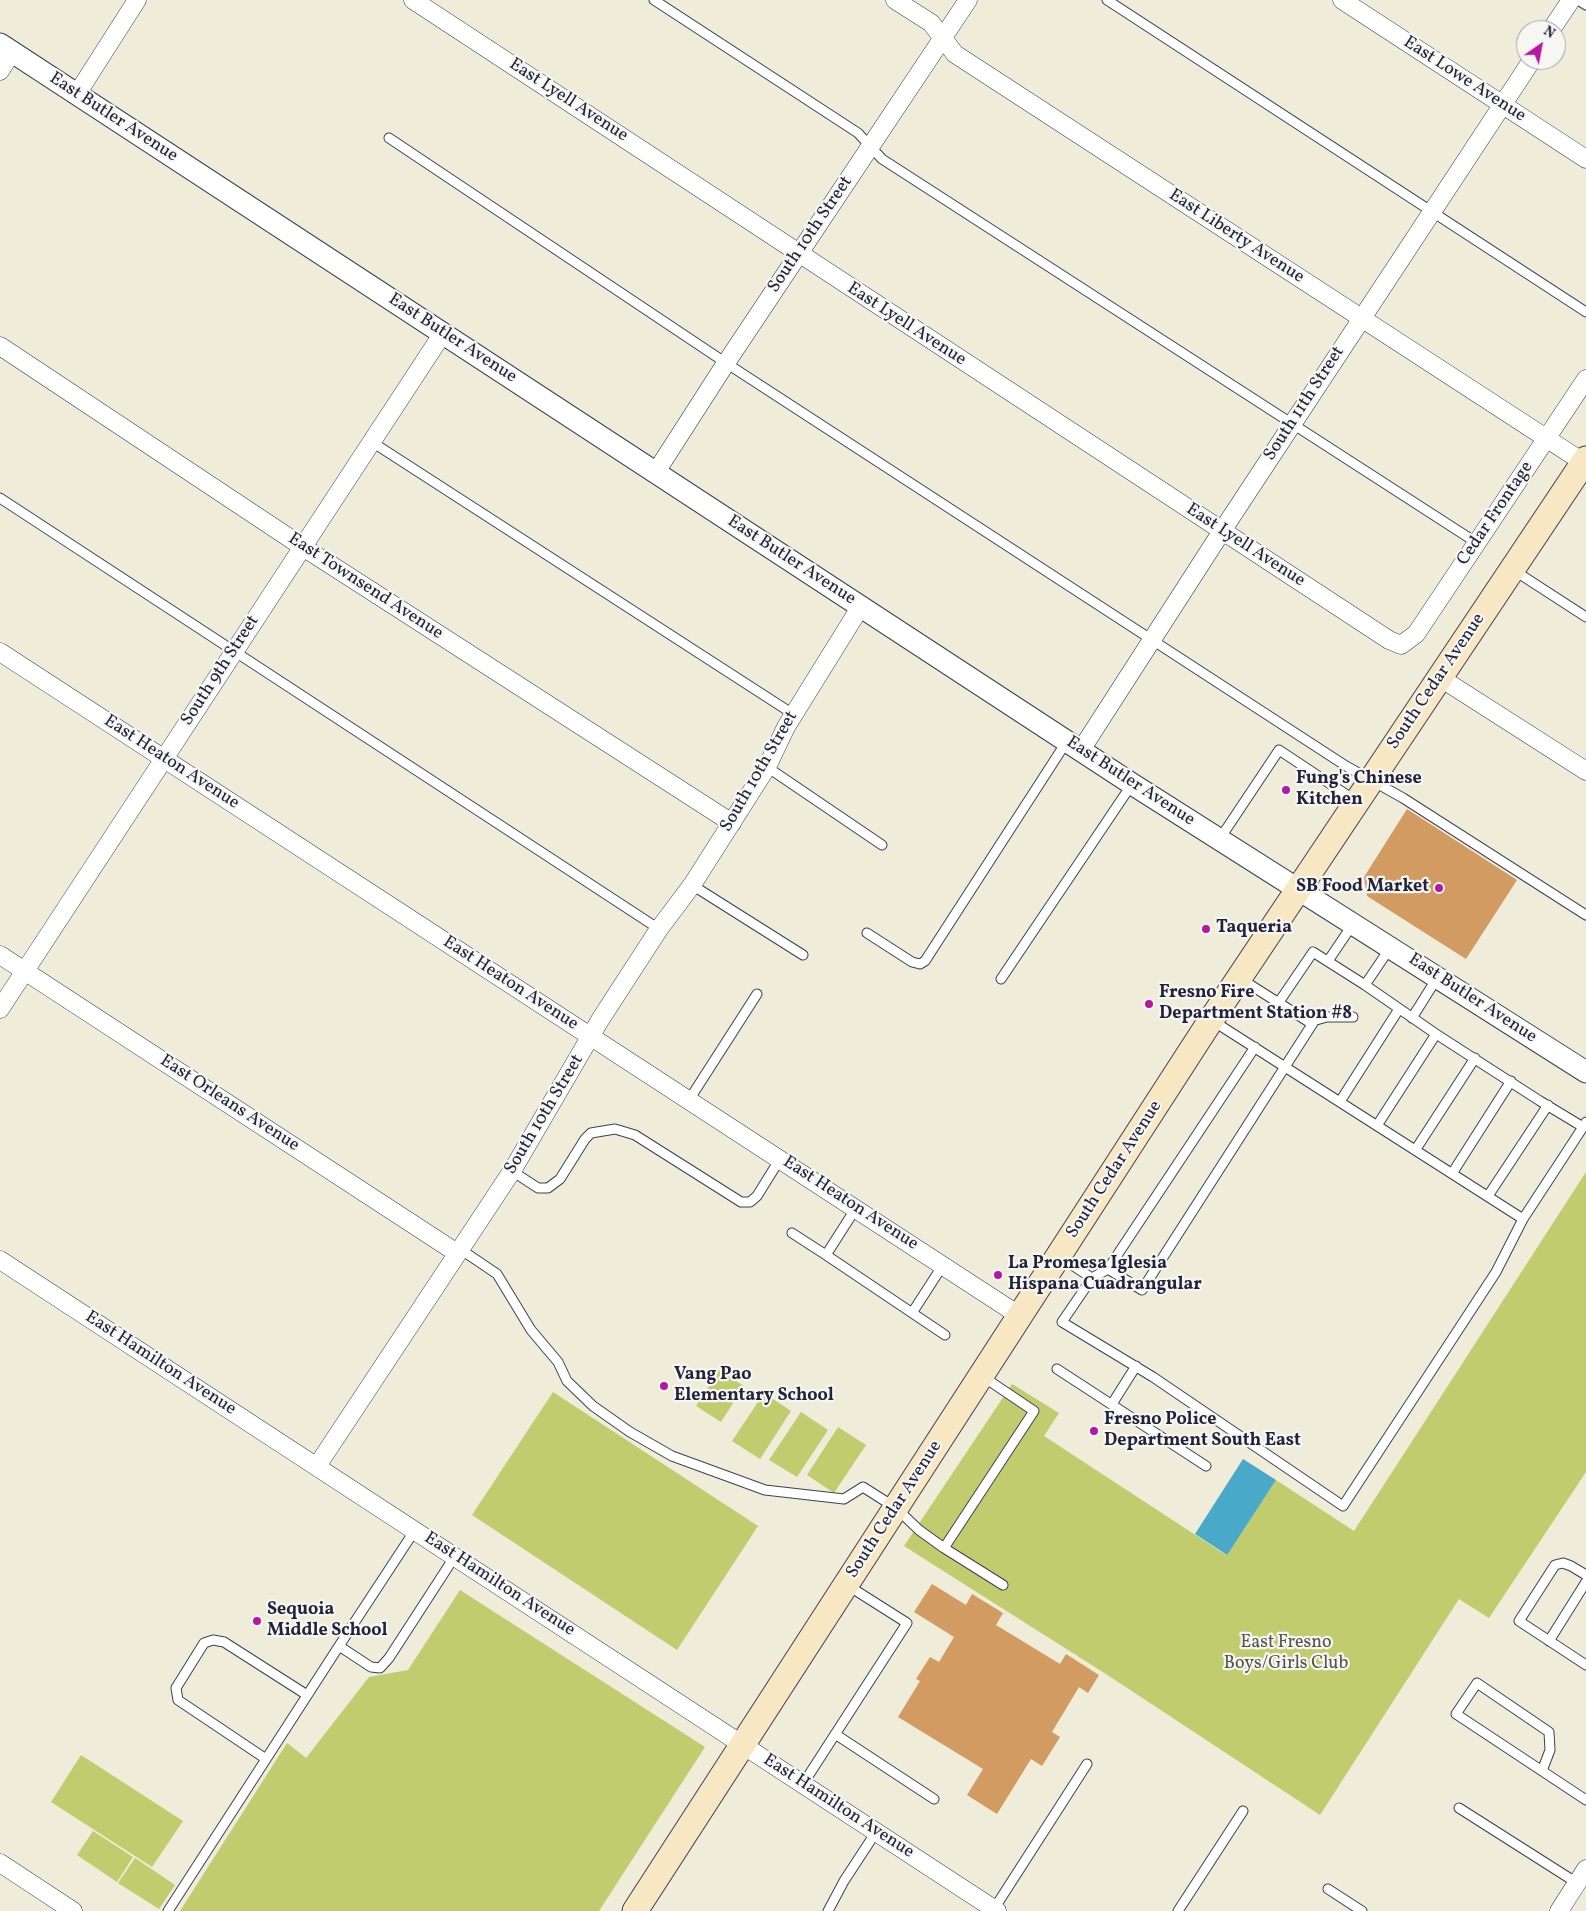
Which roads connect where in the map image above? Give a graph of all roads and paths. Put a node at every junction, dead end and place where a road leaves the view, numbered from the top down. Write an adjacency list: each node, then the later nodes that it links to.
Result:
1 (137, 0): 16 (street)
2 (413, 0): 22 (street, East Lyell Avenue)
3 (654, 0): 19 (lane)
4 (895, 0): 12 (street, East Liberty Avenue)
5 (968, 0): 12 (street, South 10th Street)
6 (1107, 0): 21 (lane)
7 (1342, 0): 17 (street, East Lowe Avenue)
8 (1571, 0): 11 (street)
9 (1578, 0): 10 (lane)
10 (1586, 5)
11 (1558, 20)
12 (942, 39): 19 (street, South 10th Street); 24 (street, East Liberty Avenue)
13 (6, 48): 15 (street); 16 (street, East Butler Avenue)
14 (1525, 70): 17 (street, South 11th Street)
15 (0, 71)
16 (77, 94): 25 (street, East Butler Avenue)
17 (1502, 105): 20 (street, East Lowe Avenue); 21 (street, South 11th Street)
18 (389, 138): 27 (lane)
19 (870, 147): 22 (street, South 10th Street); 29 (lane)
20 (1586, 159)
21 (1432, 212): 23 (lane); 24 (street, South 11th Street)
22 (799, 253): 27 (street, South 10th Street); 35 (street, East Lyell Avenue)
23 (1586, 312)
24 (1361, 318): 29 (street, South 11th Street); 30 (street, East Liberty Avenue)
25 (443, 333): 31 (street, South 9th Street); 33 (street, East Butler Avenue)
26 (0, 346): 37 (street, East Townsend Avenue)
27 (726, 363): 33 (street, South 10th Street); 41 (lane)
28 (1586, 379): 30 (street, Cedar Frontage)
29 (1292, 424): 35 (street, South 11th Street); 36 (lane)
30 (1547, 438): 32 (street, East Liberty Avenue); 36 (street, Cedar Frontage)
31 (372, 442): 37 (street, South 9th Street); 46 (lane)
32 (1585, 462): 38 (main road, South Cedar Avenue)
33 (656, 472): 39 (street, East Butler Avenue)
34 (0, 498): 43 (lane)
35 (1222, 531): 41 (street, South 11th Street); 42 (street, East Lyell Avenue)
36 (1477, 543): 42 (street, Cedar Frontage)
37 (303, 547): 43 (street, South 9th Street); 54 (street, East Townsend Avenue)
38 (1512, 569): 40 (lane); 45 (main road, South Cedar Avenue)
39 (861, 606): 46 (street, South 10th Street); 47 (street, East Butler Avenue)
40 (1586, 617)
41 (1151, 639): 47 (street, South 11th Street); 51 (lane)
42 (1401, 644)
43 (234, 651): 48 (street, South 9th Street); 61 (lane)
44 (0, 652): 48 (street, East Heaton Avenue)
45 (1439, 677): 50 (street); 51 (main road, South Cedar Avenue)
46 (793, 714): 49 (street, South 10th Street)
47 (1074, 746): 52 (street, East Butler Avenue); 62 (lane)
48 (164, 758): 67 (street, South 9th Street); 81 (street, East Heaton Avenue)
49 (767, 767): 54 (street, South 10th Street); 56 (lane)
50 (1586, 771)
51 (1370, 780): 53 (main road, South Cedar Avenue); 59 (lane)
52 (1132, 784): 55 (street, East Butler Avenue); 70 (lane)
53 (1356, 801): 55 (lane); 58 (main road, South Cedar Avenue)
54 (732, 823): 57 (street, South 10th Street)
55 (1219, 840): 58 (street, East Butler Avenue)
56 (882, 845)
57 (692, 885): 61 (street, South 10th Street); 65 (lane)
58 (1297, 890): 60 (street, East Butler Avenue); 69 (main road, South Cedar Avenue)
59 (1586, 915)
60 (1353, 924): 63 (street, East Butler Avenue); 66 (lane)
61 (659, 929): 81 (street, South 10th Street)
62 (867, 932)
63 (1390, 947): 68 (street, East Butler Avenue); 71 (lane)
64 (0, 955): 67 (street, East Orleans Avenue)
65 (803, 955)
66 (1328, 961): 71 (lane); 73 (lane)
67 (24, 971): 74 (street, South 9th Street); 100 (street, East Orleans Avenue)
68 (1438, 977): 77 (lane); 85 (street, East Butler Avenue)
69 (1239, 978): 73 (lane); 78 (main road, South Cedar Avenue)
70 (1001, 979)
71 (1365, 985): 75 (lane)
72 (757, 994): 87 (lane)
73 (1279, 1002): 79 (lane)
74 (0, 1009)
75 (1399, 1009): 77 (lane); 88 (lane)
76 (1354, 1017): 79 (lane)
77 (1412, 1018): 80 (lane)
78 (1211, 1020): 82 (lane); 102 (main road, South Cedar Avenue)
79 (1313, 1023): 84 (lane)
80 (1436, 1034): 83 (lane); 90 (lane)
81 (591, 1037): 87 (street, East Heaton Avenue); 94 (street, South 10th Street)
82 (1254, 1047): 84 (lane); 105 (lane)
83 (1475, 1058): 86 (lane); 92 (lane)
84 (1286, 1066): 88 (lane); 105 (lane)
85 (1586, 1072)
86 (1512, 1082): 89 (lane); 95 (lane)
87 (689, 1100): 93 (street, East Heaton Avenue)
88 (1341, 1100): 90 (lane)
89 (1548, 1105): 91 (lane); 96 (lane)
90 (1378, 1124): 92 (lane)
91 (1584, 1124): 98 (lane)
92 (1416, 1149): 95 (lane)
93 (780, 1159): 94 (lane); 97 (street, East Heaton Avenue)
94 (512, 1171): 100 (street, South 10th Street)
95 (1453, 1172): 96 (lane)
96 (1488, 1196): 98 (lane)
97 (856, 1208): 101 (lane); 104 (street, East Heaton Avenue)
98 (1523, 1219): 110 (lane)
99 (792, 1233): 101 (lane)
100 (458, 1251): 114 (street, South 10th Street); 116 (lane)
101 (826, 1255): 107 (lane)
102 (1059, 1257): 106 (lane); 108 (main road, South Cedar Avenue)
103 (0, 1260): 114 (street, East Hamilton Avenue)
104 (943, 1265): 107 (lane); 108 (street, East Heaton Avenue)
105 (1108, 1268): 106 (lane)
106 (1092, 1278): 110 (lane)
107 (912, 1313): 109 (lane)
108 (1020, 1316): 112 (main road, South Cedar Avenue)
109 (945, 1335)
110 (1136, 1366): 113 (lane)
111 (1057, 1369): 113 (lane)
112 (982, 1376): 116 (main road, South Cedar Avenue); 118 (lane)
113 (1112, 1404): 115 (lane)
114 (317, 1466): 117 (street, East Hamilton Avenue)
115 (1206, 1466)
116 (896, 1508): 118 (lane); 122 (main road, South Cedar Avenue)
117 (415, 1530): 119 (street, East Hamilton Avenue); 125 (lane)
118 (944, 1548): 123 (lane)
119 (455, 1556): 125 (lane); 129 (street, East Hamilton Avenue)
120 (1586, 1575): 124 (lane)
121 (1586, 1582): 124 (lane)
122 (847, 1585): 128 (lane); 129 (main road, South Cedar Avenue)
123 (1003, 1585)
124 (1549, 1641): 126 (lane)
125 (339, 1646): 127 (lane)
126 (1586, 1665)
127 (307, 1695): 130 (lane); 130 (lane)
128 (834, 1734): 133 (lane); 134 (lane)
129 (743, 1744): 133 (street, East Hamilton Avenue); 145 (main road, South Cedar Avenue)
130 (266, 1759): 144 (lane)
131 (1087, 1764): 142 (lane)
132 (1542, 1771): 132 (lane); 135 (lane)
133 (803, 1784): 138 (street, East Hamilton Avenue)
134 (934, 1799)
135 (1586, 1800)
136 (1459, 1808): 140 (lane)
137 (1244, 1811): 147 (lane)
138 (876, 1832): 142 (street, East Hamilton Avenue); 146 (lane)
139 (0, 1864): 143 (street)
140 (1582, 1876): 149 (street)
141 (1328, 1889): 148 (lane)
142 (996, 1910)
143 (73, 1911)
144 (168, 1911)
145 (635, 1911)
146 (828, 1911)
147 (1178, 1911)
148 (1362, 1911)
149 (1559, 1911)

